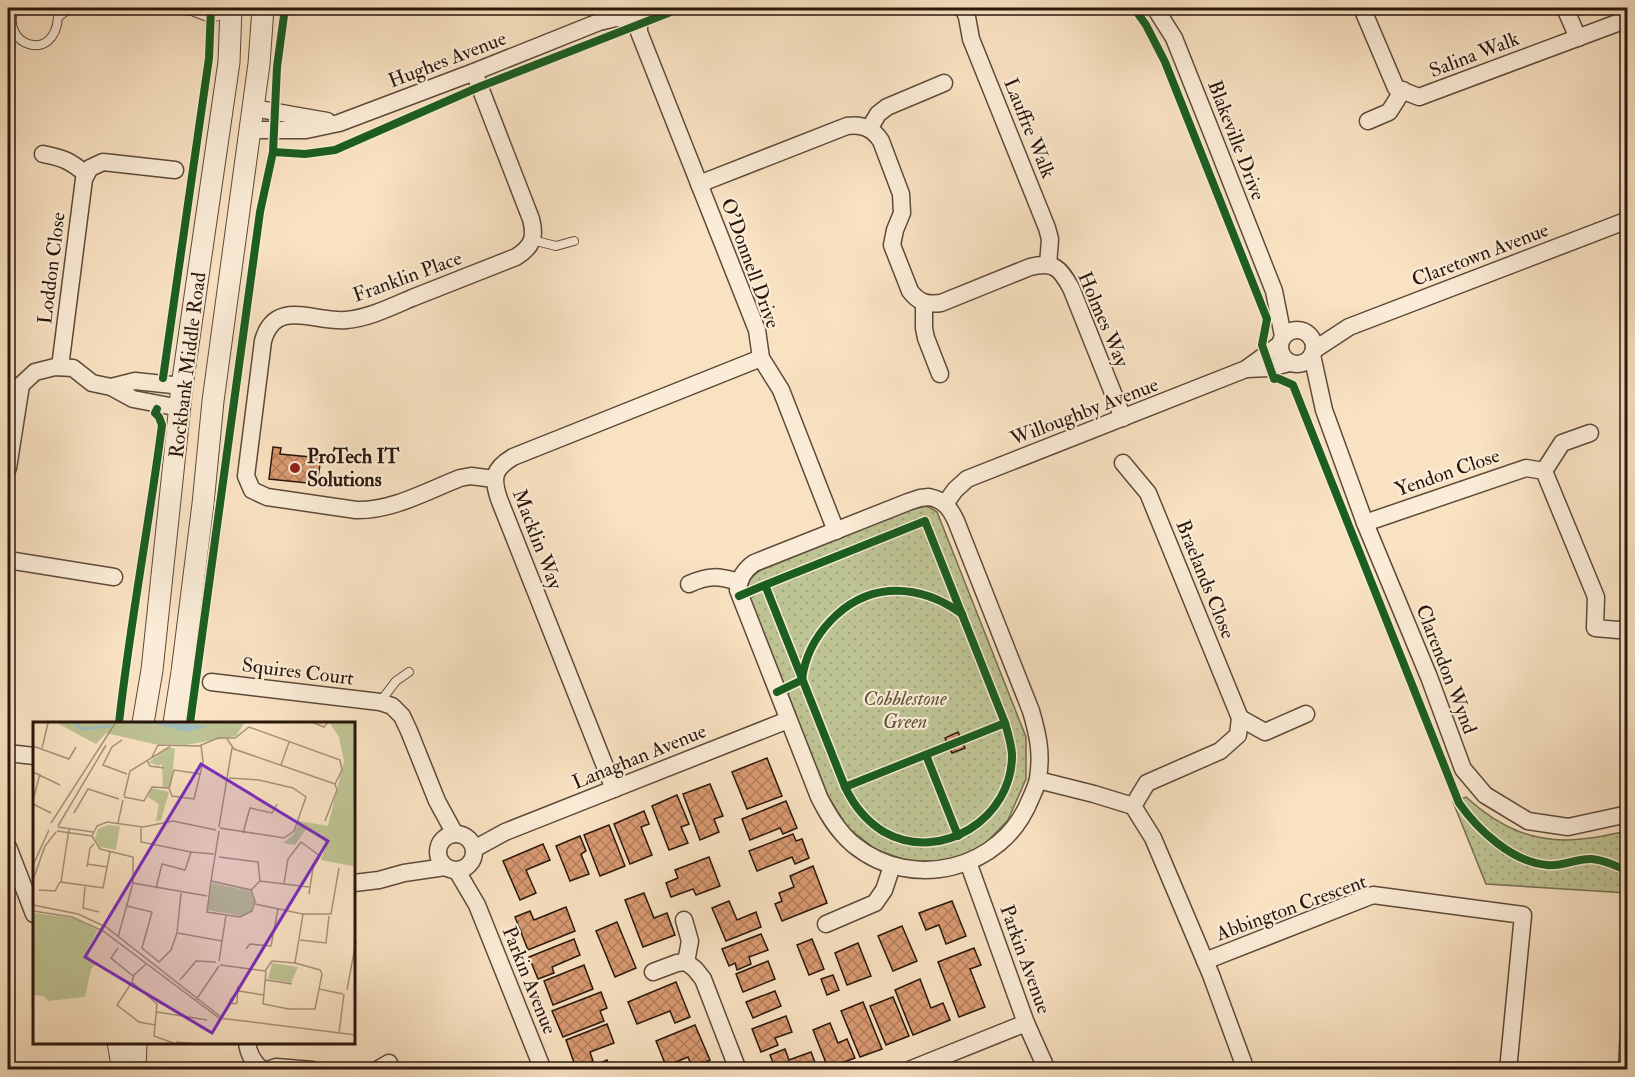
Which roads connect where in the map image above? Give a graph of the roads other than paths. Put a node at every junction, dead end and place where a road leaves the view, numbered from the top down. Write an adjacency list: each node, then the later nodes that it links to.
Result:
1 (14, 8): 2 (lane)
2 (70, 8)
3 (167, 8): 9 (lane)
4 (263, 8): 17 (street, Rockbank Middle Road)
5 (965, 8): 30 (street, Lauffre Walk)
6 (1155, 8): 33 (street, Blakeville Drive)
7 (1362, 8): 16 (street)
8 (1565, 8): 13 (street)
9 (195, 9): 10 (lane)
10 (235, 9): 18 (street, Rockbank Middle Road)
11 (642, 14): 14 (street, Hughes Avenue); 26 (street, O'Donnell Drive)
12 (1628, 19): 13 (street, Salina Walk)
13 (1578, 38): 16 (street, Salina Walk)
14 (474, 72): 20 (street, Hughes Avenue); 28 (street)
15 (944, 83): 21 (street)
16 (1403, 90): 19 (street)
17 (253, 108): 18 (street); 20 (street); 22 (street, Rockbank Middle Road)
18 (222, 117): 22 (street); 41 (street, Rockbank Middle Road)
19 (1368, 121)
20 (339, 123): 22 (street, Hughes Avenue)
21 (869, 129): 26 (street); 31 (street)
22 (250, 130): 43 (street, Rockbank Middle Road)
23 (43, 154): 25 (street)
24 (175, 170): 25 (street)
25 (86, 174): 37 (street, Loddon Close)
26 (699, 184): 35 (street, O'Donnell Drive)
27 (1628, 220): 32 (street, Claretown Avenue)
28 (532, 240): 29 (lane); 51 (street, Franklin Place)
29 (574, 241)
30 (1048, 265): 31 (street, Holmes Way); 46 (street, Holmes Way)
31 (924, 303): 39 (street)
32 (1348, 327): 33 (street, Claretown Avenue); 34 (street, Claretown Avenue)
33 (1291, 335): 34 (street); 36 (street); 38 (street, Willoughby Avenue)
34 (1313, 353): 36 (street); 45 (street, Clarendon Wynd)
35 (761, 358): 51 (street, Macklin Way); 54 (street, O'Donnell Drive)
36 (1293, 364): 38 (street, Willoughby Avenue); 45 (street, Clarendon Wynd)
37 (60, 367): 40 (street); 42 (street)
38 (1246, 369): 46 (street, Willoughby Avenue)
39 (940, 374)
40 (14, 384): 49 (street)
41 (182, 386): 42 (street); 43 (street); 44 (street, Rockbank Middle Road)
42 (111, 387): 44 (street)
43 (213, 401): 44 (street); 67 (street, Rockbank Middle Road)
44 (180, 408): 66 (street, Rockbank Middle Road)
45 (1324, 410): 53 (street, Clarendon Wynd)
46 (1123, 418): 52 (street, Willoughby Avenue)
47 (1590, 433): 50 (street)
48 (1123, 463): 64 (street, Braelands Close)
49 (8, 468)
50 (1544, 471): 53 (street, Yendon Close); 59 (street)
51 (494, 479): 71 (street, Macklin Way)
52 (945, 504): 54 (street); 70 (street)
53 (1365, 523): 73 (street, Clarendon Wynd)
54 (836, 531): 57 (street)
55 (8, 560): 56 (street)
56 (114, 577)
57 (739, 582): 58 (street); 65 (street)
58 (689, 584)
59 (1628, 628)
60 (410, 672): 62 (lane)
61 (211, 682): 62 (street, Squires Court)
62 (380, 702): 75 (street, Squires Court)
63 (1306, 714): 64 (street)
64 (1240, 718): 72 (street)
65 (788, 720): 71 (street, Lanaghan Avenue); 77 (street)
66 (143, 722)
67 (174, 722)
68 (8, 753): 69 (street)
69 (33, 756)
70 (1038, 780): 72 (street); 76 (street)
71 (614, 789): 75 (street, Lanaghan Avenue)
72 (1133, 806): 82 (street, Abbington Crescent)
73 (1628, 814)
74 (8, 847): 79 (street)
75 (456, 852): 78 (street, Lanaghan Avenue); 94 (street, Parkin Avenue)
76 (968, 862): 77 (street); 85 (street, Parkin Avenue)
77 (892, 866): 81 (street)
78 (356, 884)
79 (33, 911)
80 (684, 920): 83 (street)
81 (826, 924)
82 (1205, 961): 98 (street, Abbington Crescent); 99 (street, Abbington Crescent)
83 (686, 962): 84 (street); 95 (street)
84 (653, 972)
85 (1026, 1023): 96 (street); 97 (street, Parkin Avenue)
86 (118, 1044): 89 (street)
87 (136, 1044): 90 (street)
88 (248, 1044): 91 (street)
89 (124, 1070)
90 (135, 1070)
91 (262, 1070)
92 (267, 1070): 93 (street)
93 (313, 1070)
94 (543, 1070)
95 (738, 1070)
96 (909, 1070)
97 (1047, 1070)
98 (1246, 1070)
99 (1508, 1070)

